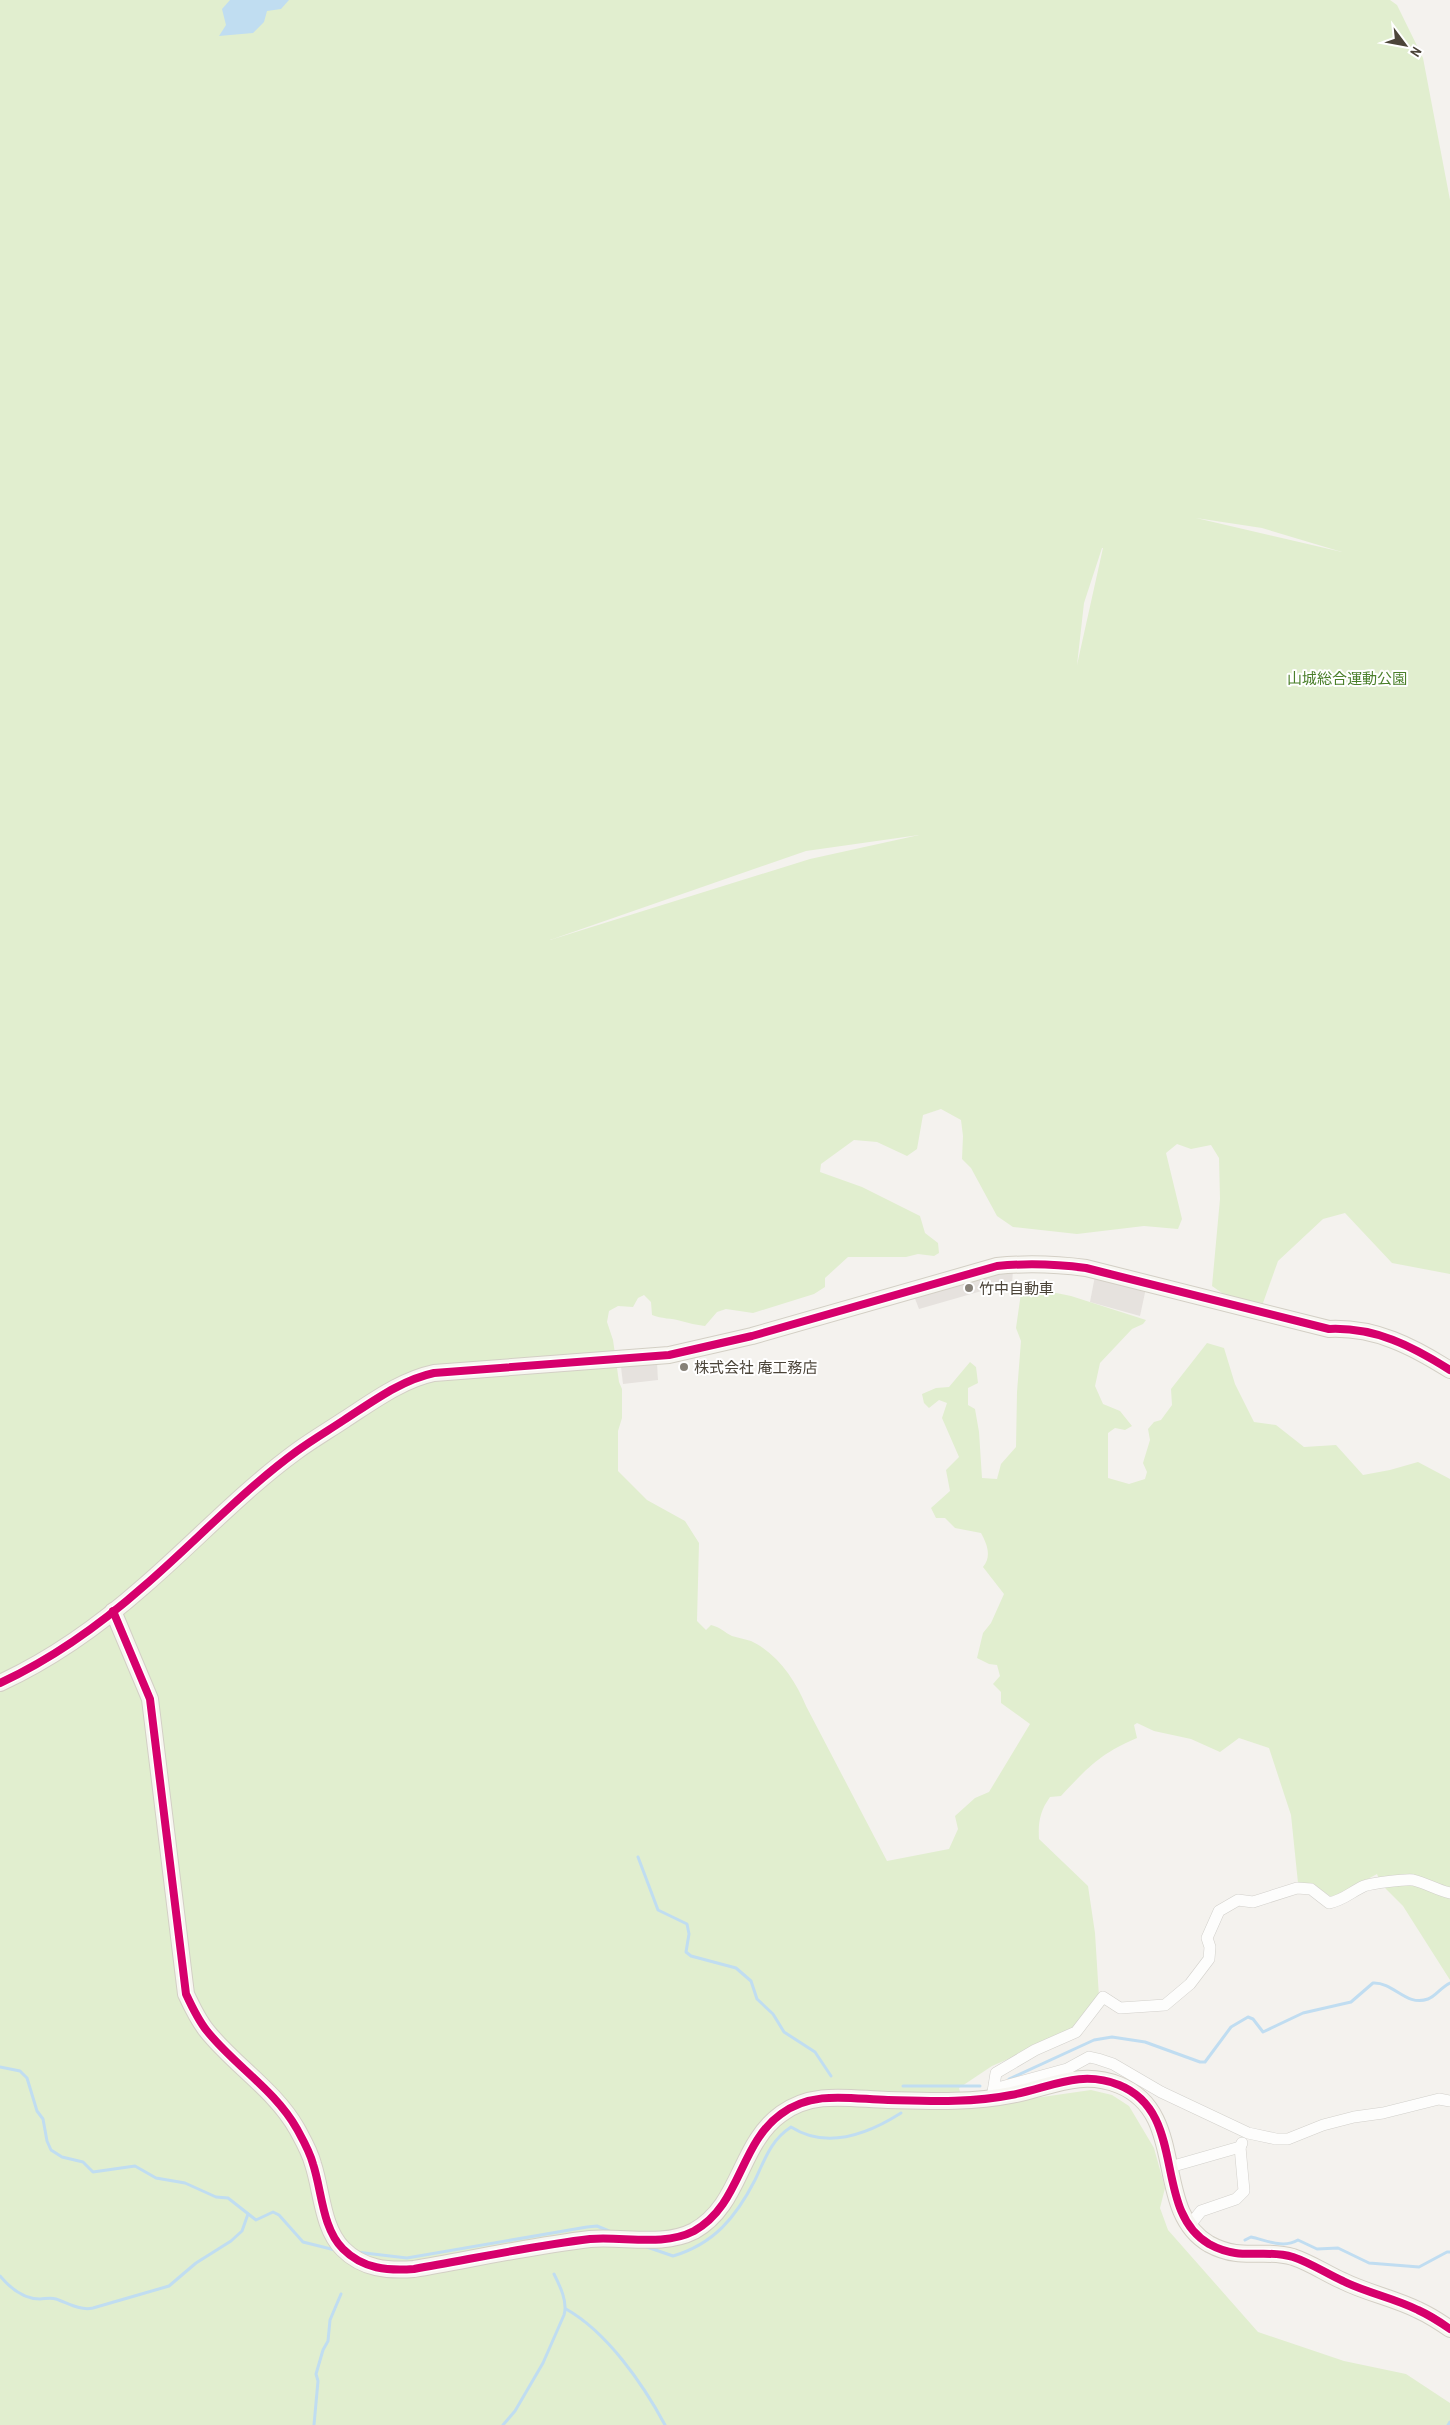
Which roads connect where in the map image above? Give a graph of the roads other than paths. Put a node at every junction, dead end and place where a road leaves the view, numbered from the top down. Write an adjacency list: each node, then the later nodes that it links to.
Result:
1 (1450, 1370): 2 (street)
2 (112, 1611): 3 (street); 5 (street)
3 (0, 1683)
4 (1450, 1893): 5 (street)
5 (993, 2093): 7 (street); 9 (street)
6 (1450, 2101): 7 (street)
7 (1248, 2133): 8 (street)
8 (1240, 2147): 9 (street); 10 (street)
9 (1170, 2167): 10 (street)
10 (1190, 2225): 11 (street)
11 (1450, 2329)

